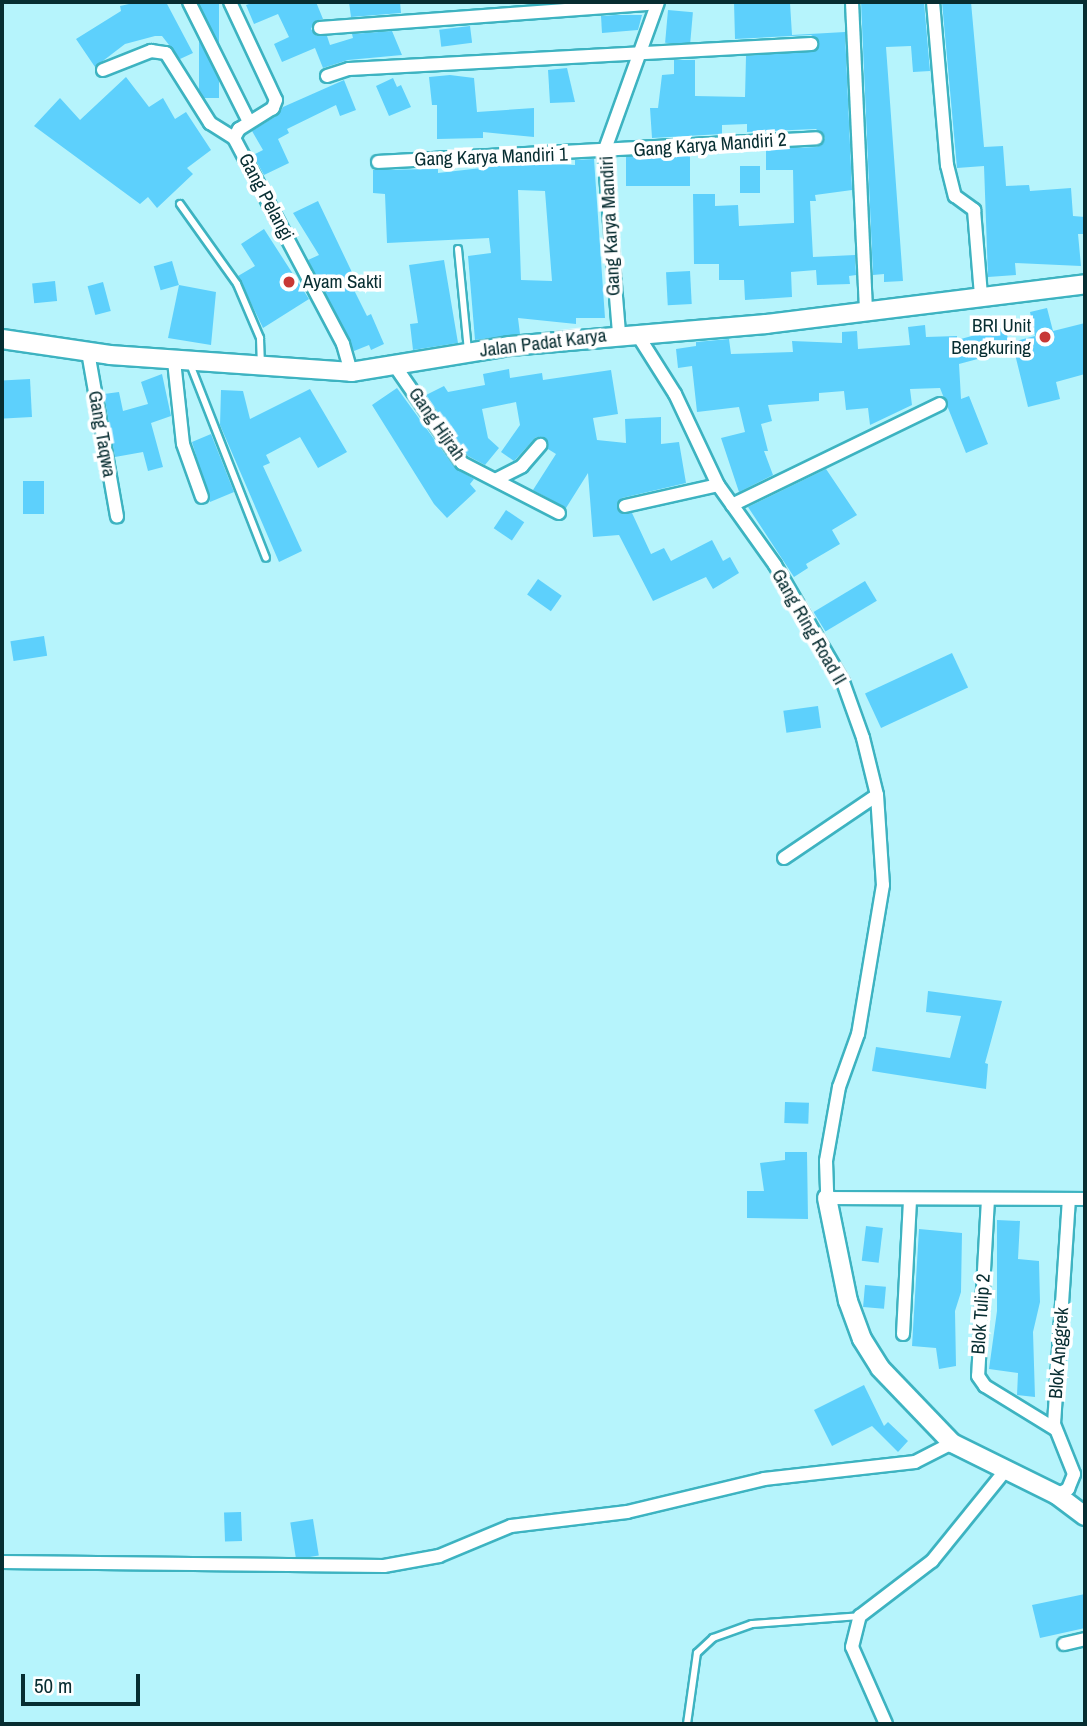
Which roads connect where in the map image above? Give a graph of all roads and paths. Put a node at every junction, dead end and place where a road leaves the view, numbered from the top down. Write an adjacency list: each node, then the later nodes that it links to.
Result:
1 (189, 2): 11 (street)
2 (230, 2): 11 (street, Gang Pelangi)
3 (657, 2): 6 (street); 8 (street, Gang Karya Mandiri)
4 (852, 2): 20 (street)
5 (933, 2): 19 (street)
6 (320, 28)
7 (811, 44): 8 (street)
8 (639, 53): 10 (street); 14 (street, Gang Karya Mandiri)
9 (103, 70): 12 (street)
10 (327, 76)
11 (249, 122): 12 (street, Gang Pelangi)
12 (234, 138): 29 (street, Gang Pelangi)
13 (816, 138): 14 (street, Gang Karya Mandiri 2)
14 (604, 152): 15 (street, Gang Karya Mandiri 1); 21 (street, Gang Karya Mandiri)
15 (378, 162)
16 (180, 204): 28 (lane)
17 (458, 249): 25 (lane)
18 (1085, 284): 19 (main road, Jalan Padat Karya)
19 (981, 295): 20 (main road, Jalan Padat Karya)
20 (866, 312): 22 (main road, Jalan Padat Karya)
21 (619, 333): 22 (main road, Jalan Padat Karya); 25 (main road, Jalan Padat Karya)
22 (637, 334): 33 (street, Gang Ring Road II)
23 (2, 339): 24 (main road, Jalan Padat Karya)
24 (88, 352): 26 (main road, Jalan Padat Karya); 38 (street, Gang Taqwa)
25 (468, 353): 27 (main road, Jalan Padat Karya)
26 (182, 361): 28 (main road, Jalan Padat Karya); 34 (street); 39 (lane)
27 (396, 366): 29 (main road, Jalan Padat Karya); 32 (street, Gang Hijrah)
28 (262, 367): 29 (main road, Jalan Padat Karya)
29 (351, 372)
30 (940, 404): 35 (street)
31 (540, 445): 32 (street)
32 (497, 479): 37 (street, Gang Hijrah)
33 (718, 485): 35 (street, Gang Ring Road II); 36 (street)
34 (202, 497)
35 (732, 505): 40 (street, Gang Ring Road II)
36 (625, 506)
37 (559, 513)
38 (117, 516)
39 (267, 558)
40 (877, 795): 41 (street); 42 (street, Gang Ring Road II)
41 (784, 858)
42 (827, 1198): 46 (street); 49 (main road)
43 (988, 1199): 44 (street); 46 (street); 48 (street, Blok Tulip 2)
44 (1069, 1199): 45 (street); 48 (street, Blok Anggrek)
45 (1085, 1199)
46 (910, 1200): 47 (street)
47 (903, 1334)
48 (1055, 1429): 51 (street, Blok Anggrek)
49 (952, 1443): 50 (main road); 53 (street)
50 (1005, 1471): 51 (main road); 54 (street)
51 (1057, 1495): 52 (main road)
52 (1085, 1516)
53 (2, 1562)
54 (860, 1616): 57 (lane); 58 (street)
55 (1085, 1639): 56 (street)
56 (1064, 1644)
57 (687, 1724)
58 (886, 1724)

